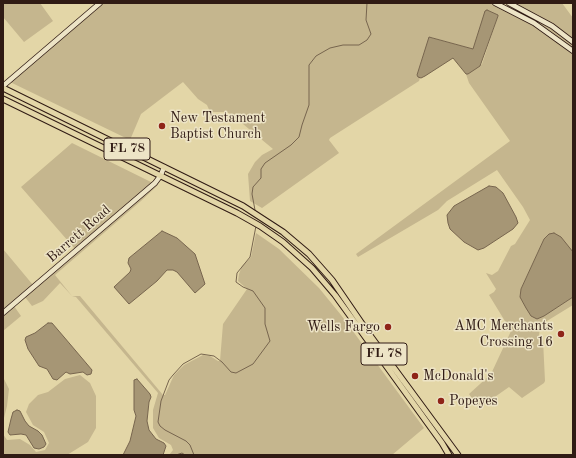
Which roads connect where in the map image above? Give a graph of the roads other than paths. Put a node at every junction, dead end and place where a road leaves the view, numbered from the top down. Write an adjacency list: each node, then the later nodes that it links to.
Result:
1 (100, 3): 6 (street)
2 (495, 3): 3 (street)
3 (510, 6): 4 (street); 5 (street)
4 (573, 42)
5 (573, 50)
6 (3, 87): 8 (main road, FL 78)
7 (3, 99): 9 (main road, FL 78)
8 (164, 167): 9 (street, Barrett Road); 12 (main road, FL 78)
9 (161, 175): 10 (main road, FL 78); 11 (street, Barrett Road)
10 (332, 291): 12 (main road); 13 (main road, FL 78)
11 (3, 314)
12 (360, 322): 14 (main road, FL 78)
13 (448, 455)
14 (458, 455)

